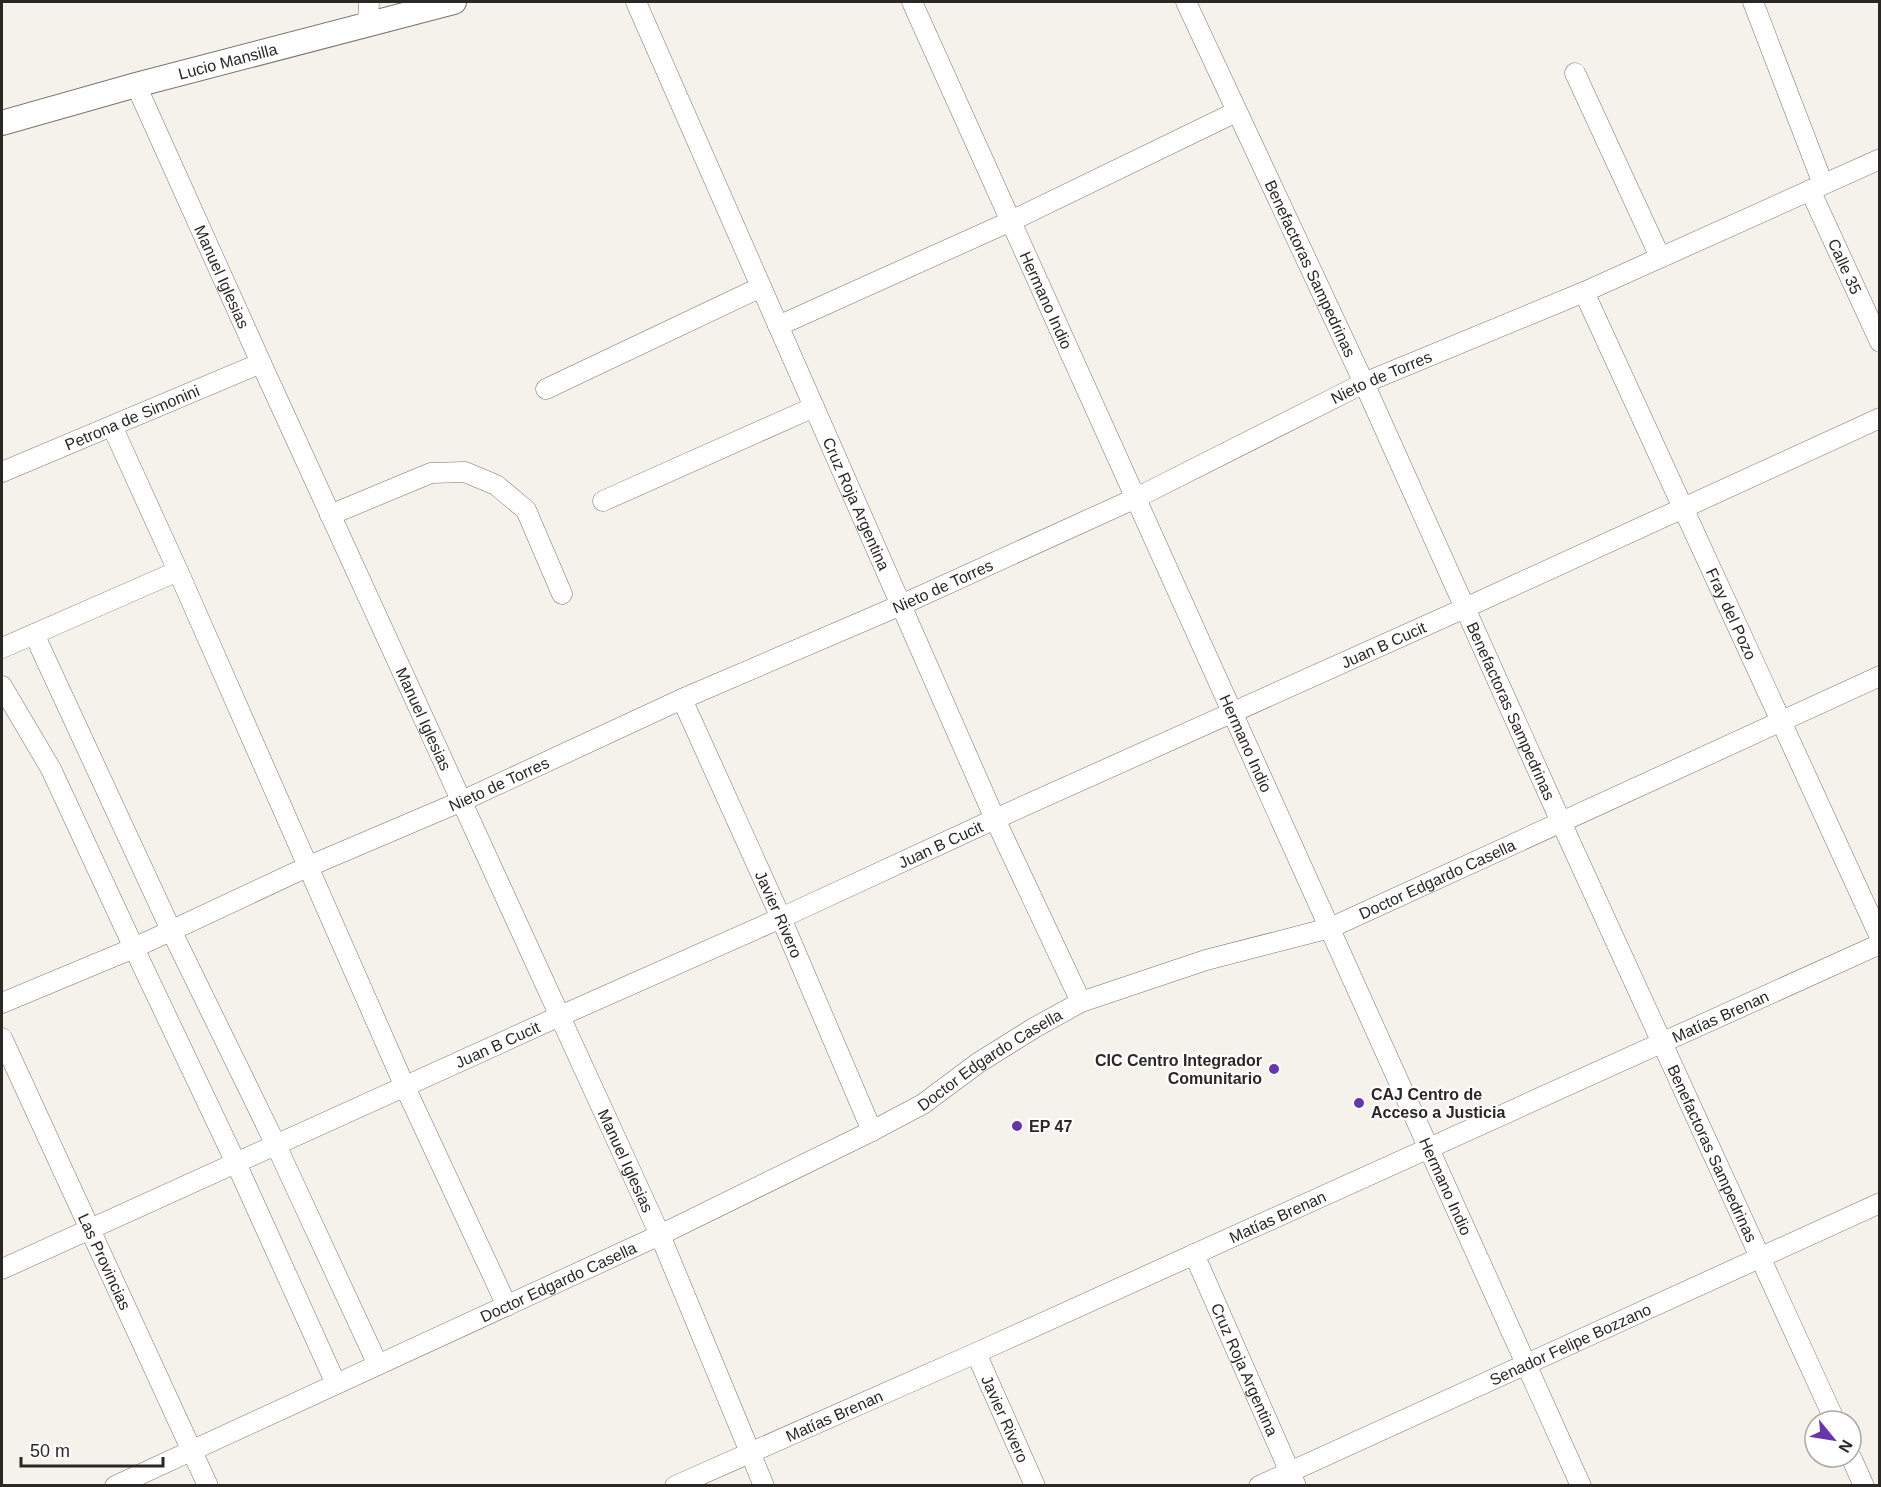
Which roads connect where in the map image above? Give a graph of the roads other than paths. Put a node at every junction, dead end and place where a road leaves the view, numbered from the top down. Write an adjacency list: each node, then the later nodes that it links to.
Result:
1 (454, 2): 6 (main road, Lucio Mansilla)
2 (636, 2): 15 (street, Cruz Roja Argentina)
3 (912, 2): 13 (street, Hermano Indio)
4 (1186, 2): 9 (street, Benefactoras Sampedrinas)
5 (1753, 2): 12 (street, Calle 35)
6 (369, 13): 8 (main road, Lucio Mansilla)
7 (1575, 73): 14 (street)
8 (136, 85): 10 (main road, Lucio Mansilla); 19 (street, Manuel Iglesias)
9 (1236, 112): 13 (street); 20 (street, Benefactoras Sampedrinas)
10 (2, 123)
11 (1880, 159): 12 (street, Nieto de Torres)
12 (1817, 187): 14 (street, Nieto de Torres); 18 (street, Calle 35)
13 (1011, 221): 17 (street); 26 (street, Hermano Indio)
14 (1660, 257): 16 (street, Nieto de Torres)
15 (761, 287): 17 (street, Cruz Roja Argentina); 21 (street)
16 (1584, 291): 20 (street, Nieto de Torres); 28 (street, Fray del Pozo)
17 (778, 326): 22 (street, Cruz Roja Argentina)
18 (1880, 342)
19 (261, 363): 24 (street, Petrona de Simonini); 29 (street, Manuel Iglesias)
20 (1364, 383): 26 (street, Nieto de Torres); 33 (street, Benefactoras Sampedrinas)
21 (546, 389)
22 (814, 407): 27 (street); 32 (street, Cruz Roja Argentina)
23 (1880, 418): 28 (street, Juan B Cucit)
24 (112, 426): 25 (street, Petrona de Simonini); 30 (street)
25 (3, 467)
26 (1136, 498): 32 (street, Nieto de Torres); 39 (street, Hermano Indio)
27 (603, 501)
28 (1683, 507): 33 (street, Juan B Cucit); 40 (street, Fray del Pozo)
29 (330, 515): 31 (street); 41 (street, Manuel Iglesias)
30 (178, 571): 34 (street); 44 (street)
31 (562, 594)
32 (901, 605): 38 (street, Nieto de Torres); 42 (street, Cruz Roja Argentina)
33 (1465, 608): 39 (street, Juan B Cucit); 43 (street, Benefactoras Sampedrinas)
34 (34, 634): 35 (street); 47 (street)
35 (2, 648)
36 (1880, 676): 40 (street, Doctor Edgardo Casella)
37 (2, 686): 50 (street)
38 (682, 699): 41 (street, Nieto de Torres); 45 (street, Javier Rivero)
39 (1232, 711): 42 (street, Juan B Cucit); 46 (street, Hermano Indio)
40 (1781, 722): 43 (street, Doctor Edgardo Casella); 48 (street, Fray del Pozo)
41 (462, 801): 44 (street, Nieto de Torres); 53 (street, Manuel Iglesias)
42 (995, 819): 45 (street, Juan B Cucit); 51 (street, Cruz Roja Argentina)
43 (1561, 822): 46 (street, Doctor Edgardo Casella); 55 (street, Benefactoras Sampedrinas)
44 (307, 867): 47 (street, Nieto de Torres); 56 (street)
45 (781, 918): 53 (street, Juan B Cucit); 57 (street, Javier Rivero)
46 (1330, 928): 51 (street, Doctor Edgardo Casella); 59 (street, Hermano Indio)
47 (171, 930): 50 (street, Nieto de Torres); 58 (street)
48 (1880, 937)
49 (1880, 944): 55 (street, Matías Brenan)
50 (134, 948): 52 (street, Nieto de Torres); 60 (street)
51 (1081, 1002): 57 (street, Doctor Edgardo Casella)
52 (2, 1003)
53 (560, 1016): 56 (street, Juan B Cucit); 63 (street, Manuel Iglesias)
54 (2, 1038): 62 (street, Las Provincias)
55 (1662, 1042): 59 (street, Matías Brenan); 65 (street, Benefactoras Sampedrinas)
56 (405, 1087): 58 (street, Juan B Cucit); 67 (street)
57 (872, 1131): 63 (street, Doctor Edgardo Casella)
58 (276, 1145): 60 (street, Juan B Cucit); 70 (street)
59 (1429, 1148): 64 (street, Matías Brenan); 69 (street, Hermano Indio)
60 (236, 1163): 62 (street, Juan B Cucit); 71 (street)
61 (1880, 1203): 65 (street, Senador Felipe Bozzano)
62 (89, 1229): 66 (street, Juan B Cucit); 73 (street, Las Provincias)
63 (660, 1235): 67 (street, Doctor Edgardo Casella); 74 (street, Manuel Iglesias)
64 (1194, 1254): 68 (street, Matías Brenan); 76 (street, Cruz Roja Argentina)
65 (1760, 1257): 69 (street, Senador Felipe Bozzano); 72 (street, Benefactoras Sampedrinas)
66 (2, 1269)
67 (507, 1306): 70 (street, Doctor Edgardo Casella)
68 (976, 1353): 74 (street, Matías Brenan); 82 (street, Javier Rivero)
69 (1526, 1364): 76 (street, Senador Felipe Bozzano); 84 (street, Hermano Indio)
70 (378, 1365): 71 (street, Doctor Edgardo Casella)
71 (336, 1384): 73 (street, Doctor Edgardo Casella)
72 (1830, 1409)
73 (191, 1450): 78 (street, Doctor Edgardo Casella); 79 (street, Las Provincias)
74 (749, 1452): 80 (street, Matías Brenan); 81 (street, Manuel Iglesias)
75 (1855, 1469): 77 (street)
76 (1293, 1479): 83 (street, Senador Felipe Bozzano)
77 (1860, 1484)
78 (115, 1485)
79 (208, 1485)
80 (675, 1485)
81 (764, 1485)
82 (1035, 1485)
83 (1259, 1485)
84 (1581, 1485)

